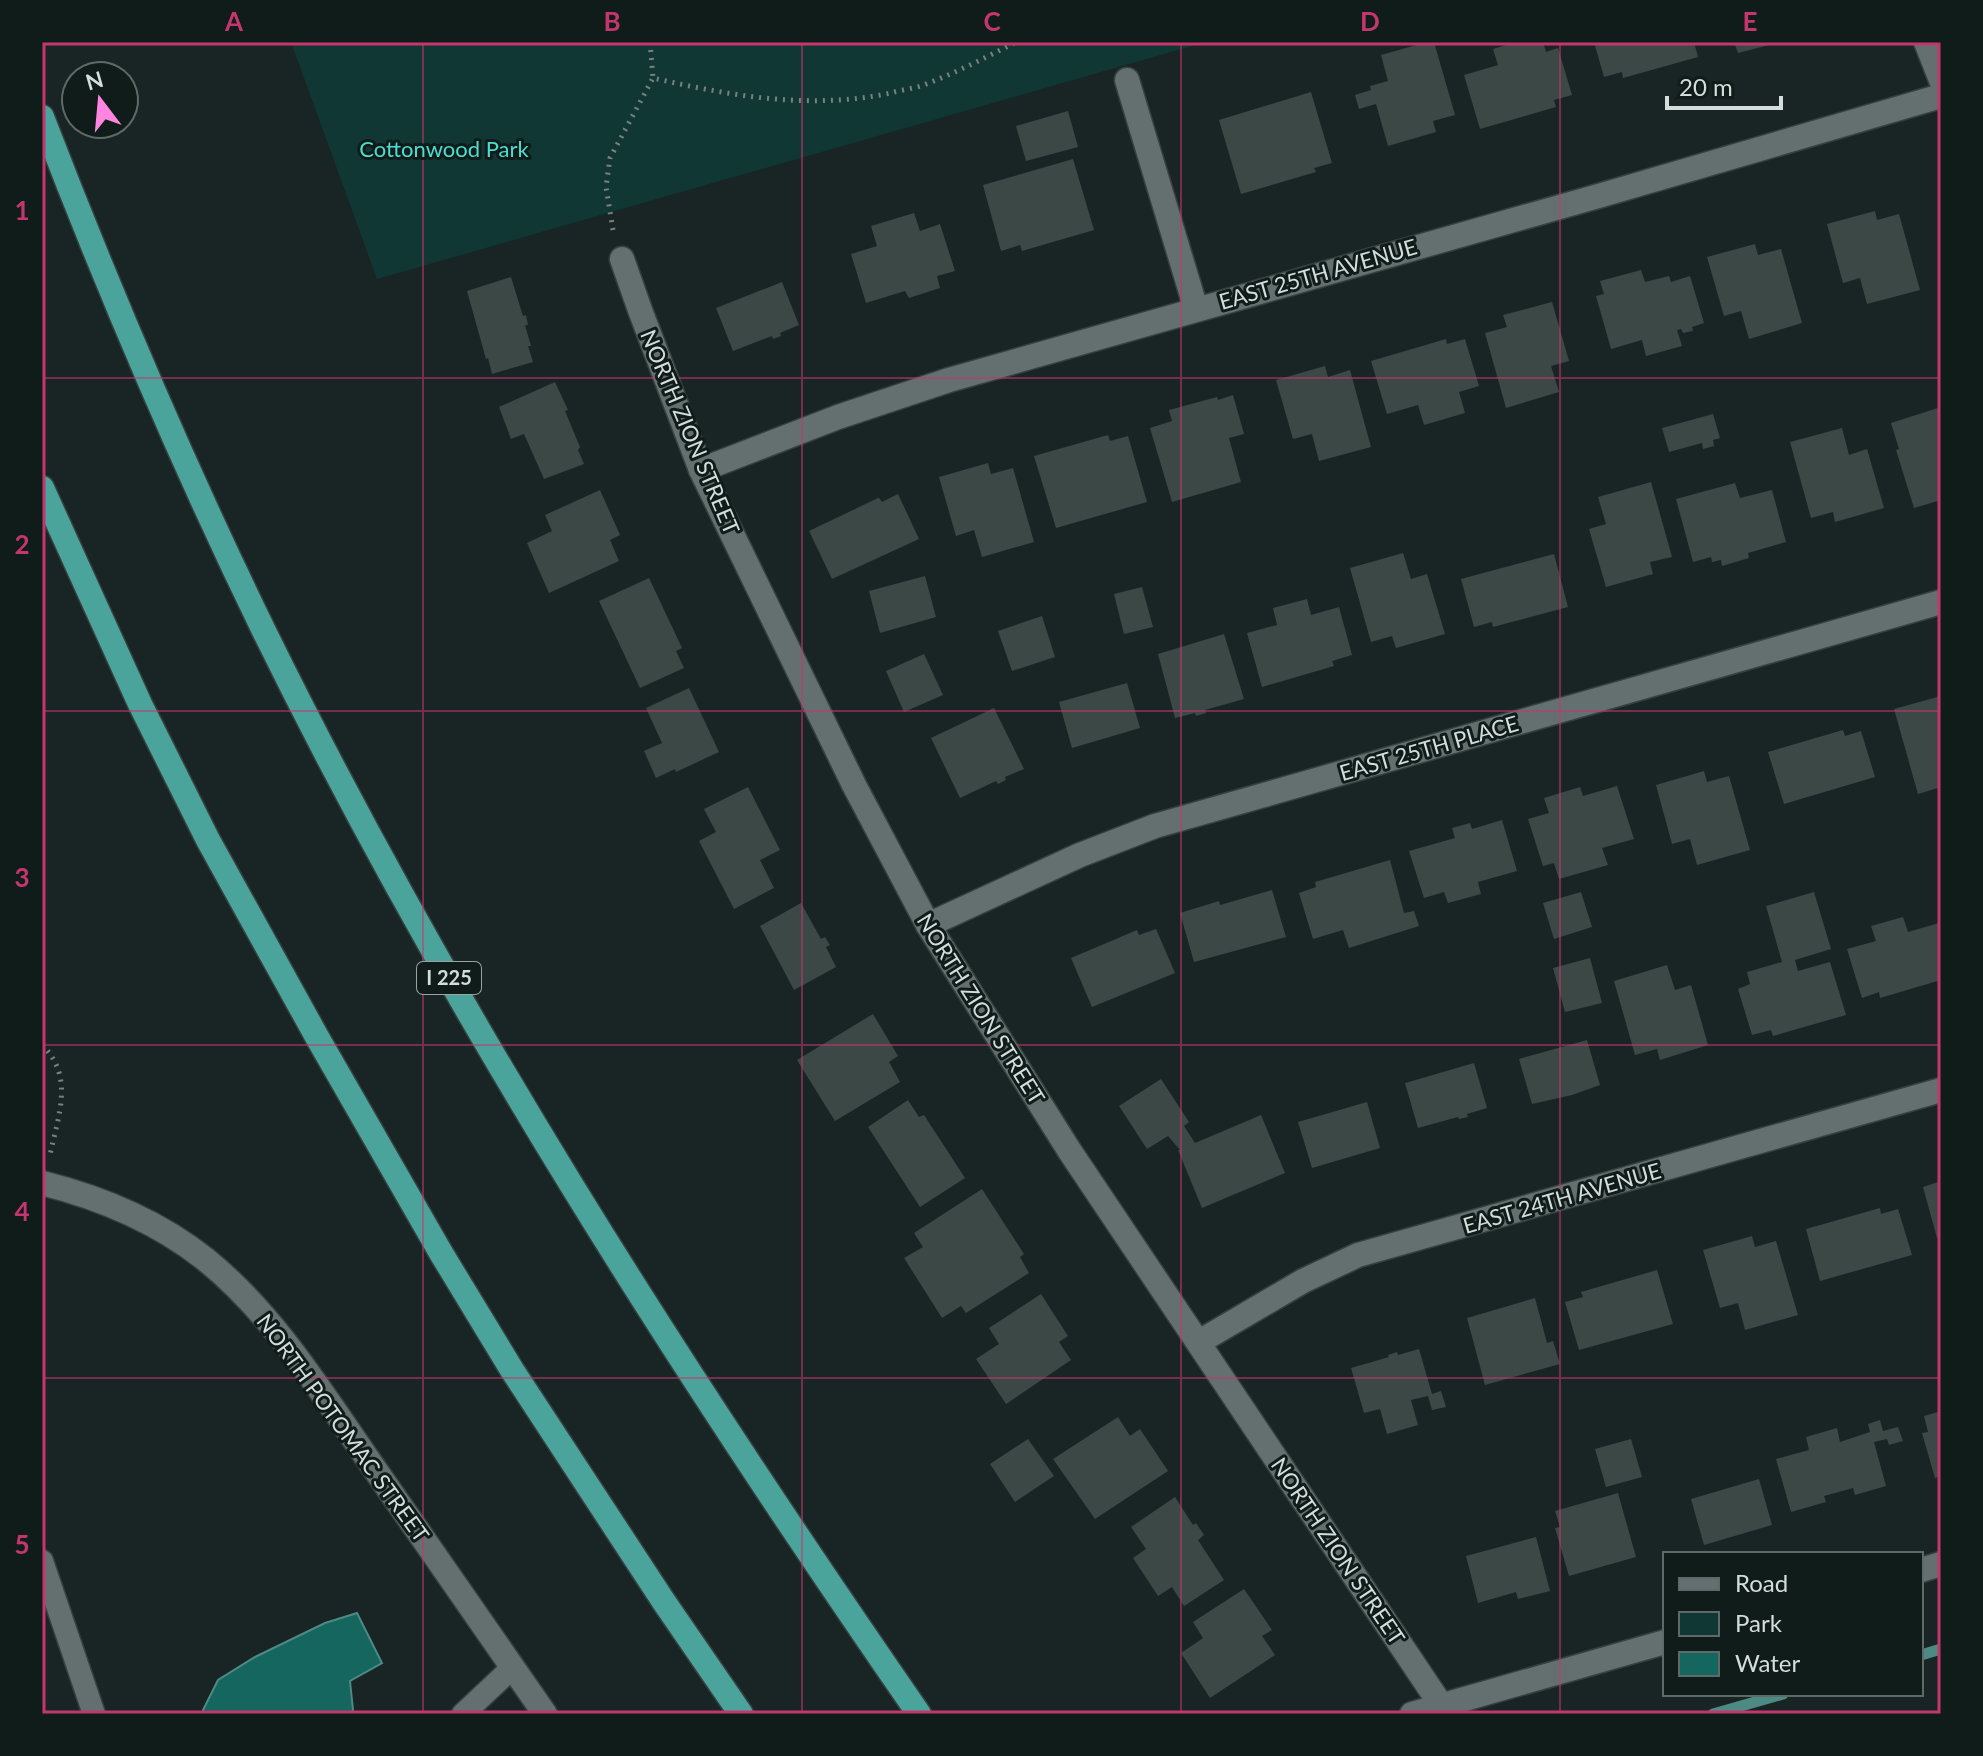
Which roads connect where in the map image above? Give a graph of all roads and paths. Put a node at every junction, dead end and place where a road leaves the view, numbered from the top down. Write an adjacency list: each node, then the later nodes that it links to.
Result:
1 (650, 42): 4 (path)
2 (1016, 42): 4 (path)
3 (1926, 42): 6 (street)
4 (653, 78): 9 (path)
5 (1127, 80): 11 (street)
6 (1941, 80)
7 (1941, 96): 11 (street, EAST 25TH AVENUE)
8 (42, 117): 28 (highway, I 225)
9 (611, 224)
10 (622, 259): 12 (street, NORTH ZION STREET)
11 (1196, 309): 12 (street, EAST 25TH AVENUE)
12 (701, 470): 15 (street, NORTH ZION STREET)
13 (42, 488): 27 (highway)
14 (1941, 602): 15 (street, EAST 25TH PLACE)
15 (928, 925): 19 (street, NORTH ZION STREET)
16 (42, 1045): 18 (path)
17 (1941, 1090): 19 (street, EAST 24TH AVENUE)
18 (43, 1184): 22 (street, NORTH POTOMAC STREET)
19 (1199, 1342): 23 (street, NORTH ZION STREET)
20 (42, 1561): 24 (lane)
21 (1663, 1643): 23 (street)
22 (512, 1668): 25 (lane); 26 (street, NORTH POTOMAC STREET)
23 (1441, 1705): 29 (street)
24 (94, 1714)
25 (463, 1714)
26 (545, 1714)
27 (741, 1714)
28 (919, 1714)
29 (1412, 1714)

